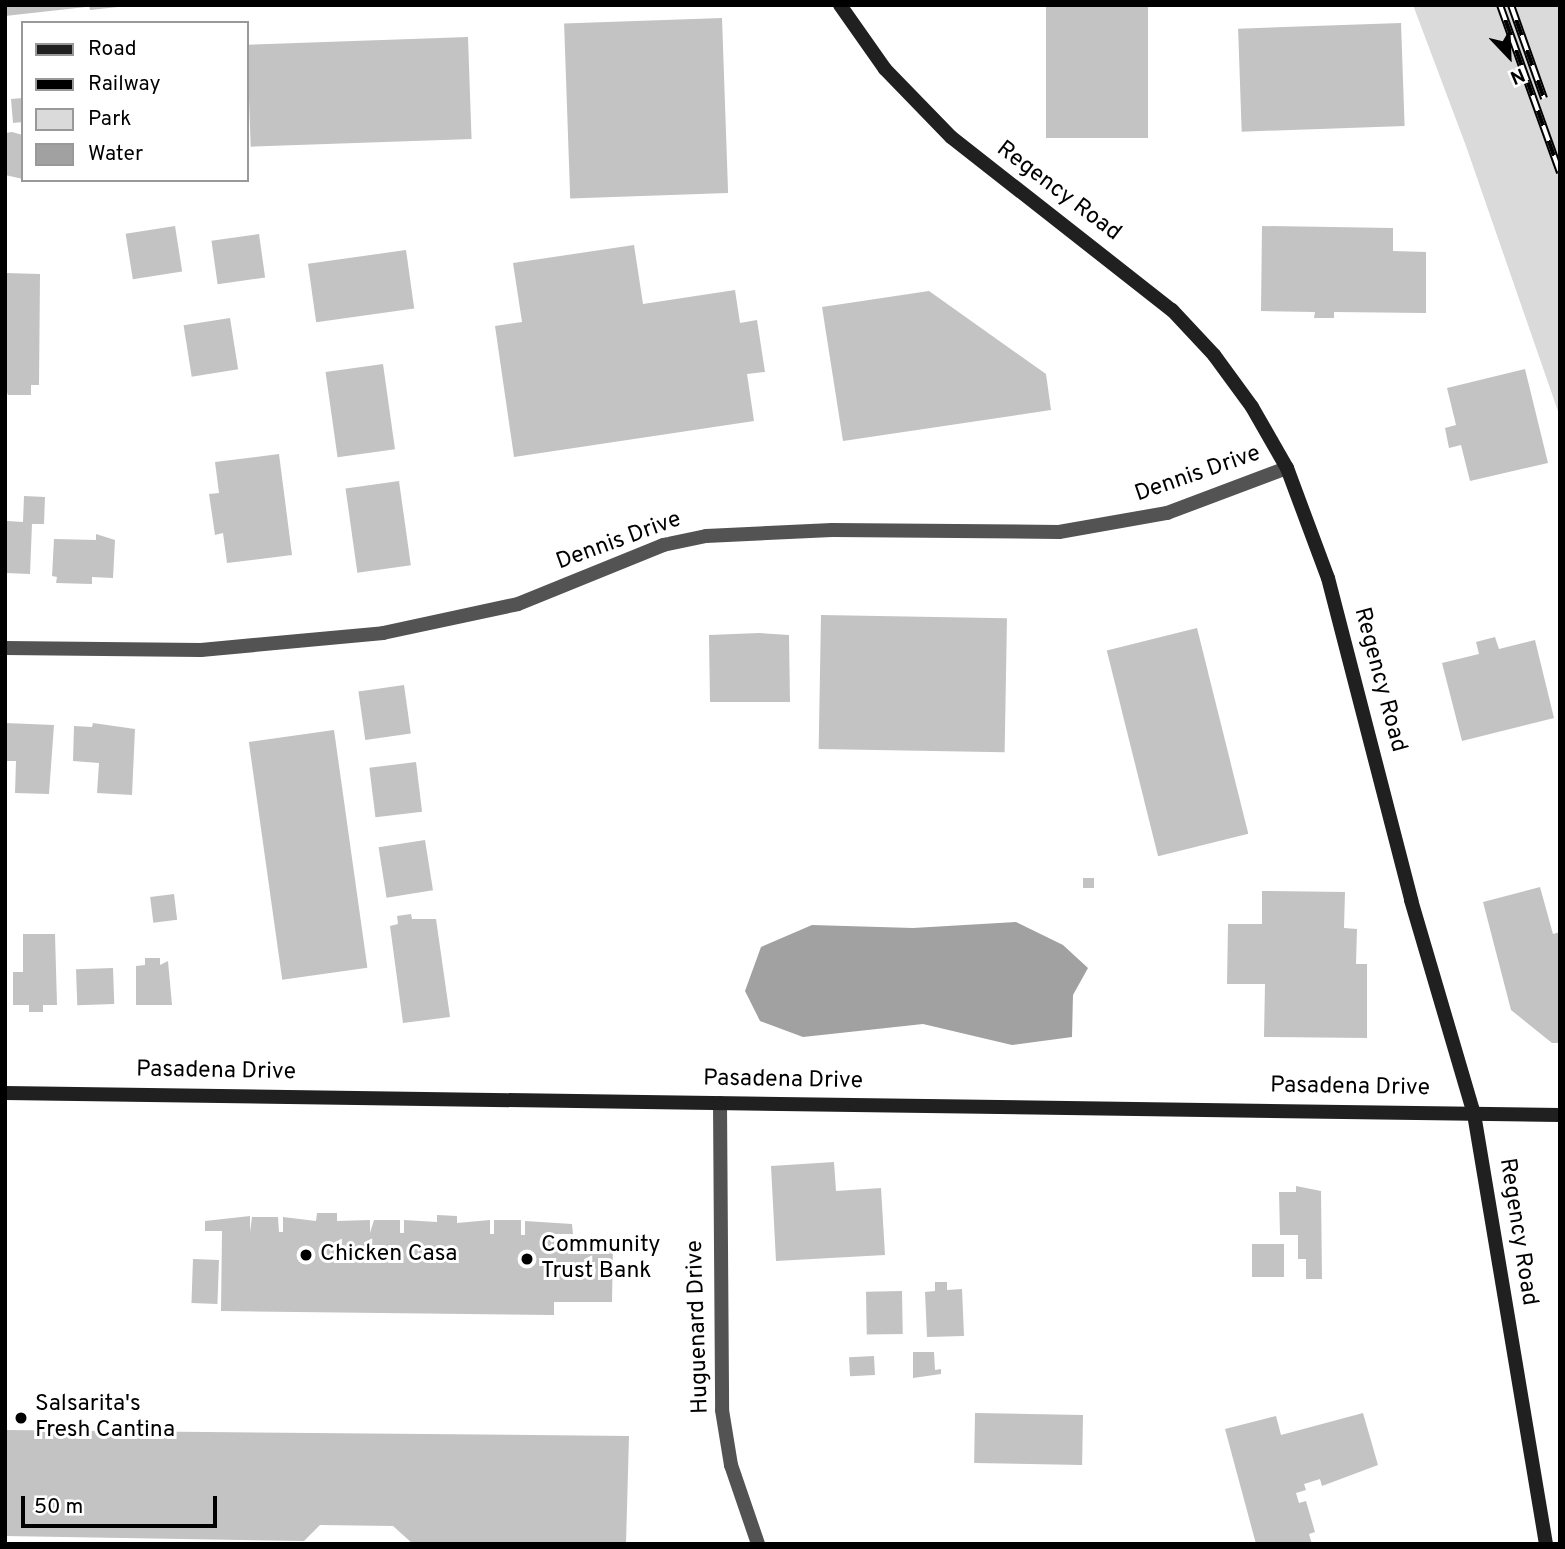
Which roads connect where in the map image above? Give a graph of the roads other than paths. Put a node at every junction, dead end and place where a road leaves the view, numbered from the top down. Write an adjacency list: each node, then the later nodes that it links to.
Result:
1 (840, 5): 2 (street, Regency Road)
2 (1287, 468): 3 (street, Dennis Drive); 6 (street, Regency Road)
3 (5, 648)
4 (5, 1093): 5 (street, Pasadena Drive)
5 (720, 1104): 6 (street, Pasadena Drive); 8 (street, Huguenard Drive)
6 (1474, 1114): 7 (street, Pasadena Drive); 9 (street, Regency Road)
7 (1560, 1115)
8 (758, 1544)
9 (1546, 1544)

